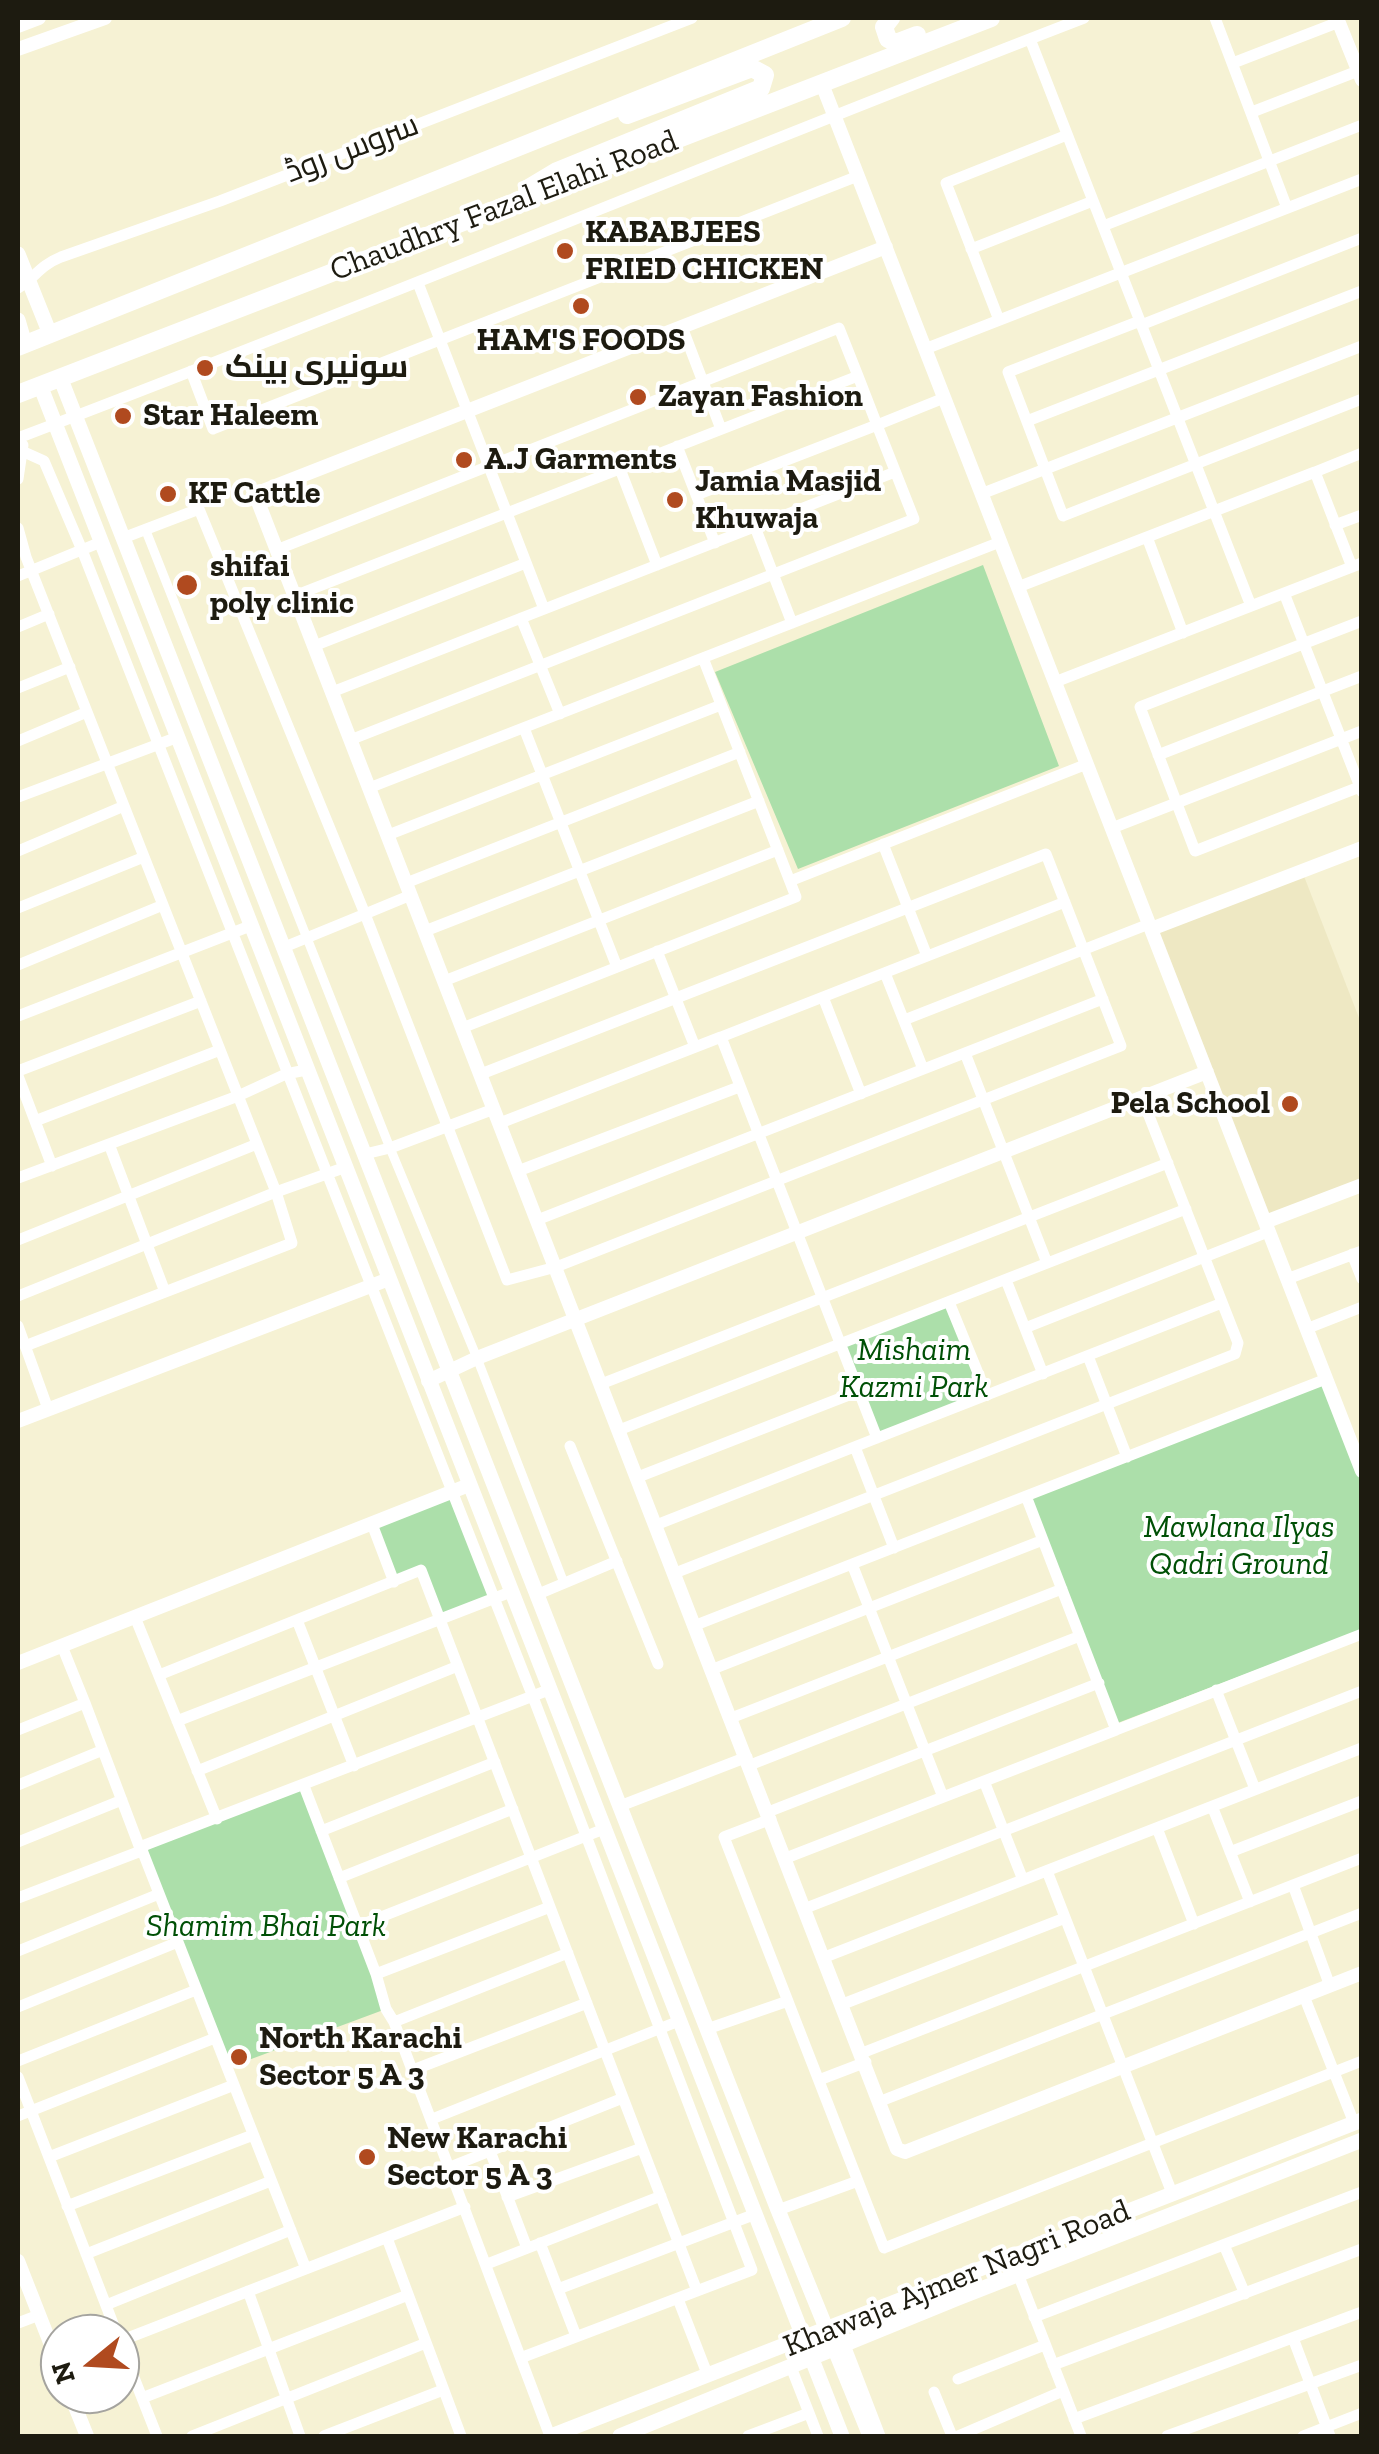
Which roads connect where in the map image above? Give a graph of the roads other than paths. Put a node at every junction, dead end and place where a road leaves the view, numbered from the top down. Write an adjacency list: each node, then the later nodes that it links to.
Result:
1 (39, 18): 12 (street)
2 (105, 18): 11 (street)
3 (692, 18): 36 (street, سروس روڈ)
4 (842, 18): 22 (main road, Chaudhry Fazal Elahi Road)
5 (891, 18): 6 (main road)
6 (965, 18)
7 (991, 18): 17 (main road, Chaudhry Fazal Elahi Road)
8 (1084, 18): 13 (street)
9 (1216, 18): 15 (street)
10 (1338, 20): 15 (street); 16 (street)
11 (87, 21): 14 (street)
12 (18, 26)
13 (1030, 39): 19 (street); 21 (street)
14 (18, 49)
15 (1233, 63): 18 (street)
16 (1360, 76): 18 (street)
17 (822, 84): 19 (street); 28 (main road, Chaudhry Fazal Elahi Road)
18 (1252, 112): 23 (street)
19 (834, 114): 24 (street); 35 (street)
20 (1362, 125): 23 (street)
21 (1067, 135): 26 (street); 32 (street)
22 (484, 159): 28 (main road); 42 (main road, Chaudhry Fazal Elahi Road)
23 (1271, 160): 27 (street); 29 (street)
24 (858, 176): 31 (street); 43 (street)
25 (1362, 179): 27 (street)
26 (1093, 201): 29 (street); 32 (street)
27 (1287, 208): 34 (street)
28 (486, 214): 50 (main road, Chaudhry Fazal Elahi Road)
29 (1102, 226): 34 (street)
30 (1362, 238): 40 (street)
31 (886, 248): 41 (street); 46 (street)
32 (971, 248): 39 (street)
33 (18, 254): 36 (main road)
34 (1121, 273): 39 (street); 40 (street)
35 (418, 283): 43 (street); 48 (street)
36 (23, 284): 42 (main road)
37 (1362, 291): 47 (street)
38 (18, 320): 44 (main road)
39 (999, 320): 46 (street)
40 (1140, 323): 47 (street); 59 (street)
41 (682, 328): 51 (street); 56 (street)
42 (50, 334): 44 (main road, Chaudhry Fazal Elahi Road)
43 (440, 340): 48 (street); 56 (street)
44 (21, 346)
45 (1362, 346): 58 (street)
46 (925, 349): 54 (street)
47 (1158, 370): 58 (street); 59 (street)
48 (190, 371): 57 (street)
49 (858, 376): 51 (street); 61 (street); 62 (street)
50 (60, 377): 52 (main road, Chaudhry Fazal Elahi Road); 57 (main road)
51 (703, 382): 62 (street); 68 (street)
52 (40, 385): 53 (main road, Chaudhry Fazal Elahi Road); 60 (main road)
53 (18, 394)
54 (944, 398): 61 (street); 74 (street)
55 (1362, 400): 67 (street)
56 (467, 411): 68 (street); 89 (street)
57 (75, 415): 60 (street); 84 (main road)
58 (1177, 418): 67 (street); 70 (street)
59 (1027, 421): 70 (street)
60 (54, 424): 63 (street); 85 (main road)
61 (877, 425): 71 (street); 75 (street)
62 (721, 429): 64 (street)
63 (20, 436): 65 (street)
64 (678, 446): 69 (street); 75 (street)
65 (24, 452): 73 (street); 88 (street)
66 (1362, 454): 72 (street)
67 (1195, 464): 70 (street); 76 (street)
68 (488, 465): 77 (street); 89 (street)
69 (620, 469): 77 (street); 91 (street)
70 (1046, 469): 74 (street)
71 (896, 472): 80 (street); 94 (street)
72 (1314, 472): 76 (street); 79 (street)
73 (18, 479)
74 (982, 494): 87 (street)
75 (696, 495): 86 (street)
76 (1214, 511): 83 (street); 99 (street)
77 (507, 513): 90 (street); 98 (street)
78 (1362, 515): 79 (street)
79 (1336, 525): 92 (street)
80 (755, 527): 86 (street); 94 (street)
81 (18, 528): 93 (street)
82 (146, 531): 84 (street); 153 (street); 159 (street)
83 (1148, 537): 96 (street); 106 (street)
84 (123, 538): 160 (main road)
85 (101, 542): 88 (street); 122 (main road)
86 (715, 542): 91 (street)
87 (1000, 542): 96 (street); 104 (street)
88 (82, 550): 93 (street); 126 (street)
89 (276, 550): 98 (street)
90 (526, 563): 100 (street); 108 (street)
91 (657, 565): 100 (street)
92 (1356, 565): 97 (street)
93 (31, 570): 95 (street); 101 (street)
94 (773, 574): 104 (street); 110 (street)
95 (18, 576)
96 (1018, 587): 113 (street)
97 (1284, 593): 99 (street); 107 (street)
98 (294, 596): 108 (street)
99 (1250, 606): 106 (street)
100 (544, 609): 102 (street)
101 (48, 614): 105 (street); 111 (street)
102 (522, 618): 110 (street); 116 (street)
103 (1362, 621): 107 (street)
104 (792, 623): 109 (street)
105 (18, 627)
106 (1183, 633): 113 (street)
107 (1304, 644): 115 (street); 128 (street)
108 (314, 646): 116 (street)
109 (703, 658): 117 (street); 119 (street)
110 (540, 665): 119 (street); 124 (street)
111 (70, 667): 114 (street); 118 (street)
112 (1362, 676): 115 (street)
113 (1055, 682): 130 (street)
114 (18, 688)
115 (1322, 691): 123 (street); 128 (street)
116 (332, 692): 124 (street)
117 (722, 705): 127 (street); 131 (street)
118 (87, 712): 125 (street); 129 (street)
119 (560, 714): 120 (street)
120 (524, 728): 131 (street); 132 (street)
121 (1362, 731): 123 (street)
122 (178, 737): 126 (street); 155 (main road)
123 (1341, 739): 133 (street); 136 (street)
124 (350, 740): 132 (street)
125 (18, 741)
126 (157, 745): 129 (street); 158 (street)
127 (740, 752): 135 (street); 138 (street)
128 (1158, 755): 136 (street)
129 (107, 762): 134 (street); 137 (street)
130 (1086, 764): 139 (street); 141 (street)
131 (542, 775): 138 (street); 140 (street)
132 (369, 788): 140 (street)
133 (1361, 788): 136 (street)
134 (18, 797)
135 (758, 801): 143 (street); 146 (street)
136 (1177, 803): 139 (street)
137 (124, 806): 144 (street); 145 (street)
138 (560, 822): 146 (street); 148 (street)
139 (1112, 828): 156 (street)
140 (388, 836): 148 (street)
141 (883, 844): 147 (street); 152 (street)
142 (1362, 848): 156 (street)
143 (778, 850): 147 (street); 154 (street)
144 (18, 851)
145 (144, 857): 150 (street); 151 (street)
146 (580, 870): 154 (street); 157 (street)
147 (790, 881): 162 (street)
148 (408, 889): 153 (street); 157 (street)
149 (1065, 902): 152 (street); 161 (street); 164 (street)
150 (163, 904): 163 (street); 165 (street)
151 (18, 908)
152 (908, 908): 164 (street); 170 (street)
153 (365, 914): 159 (street); 193 (street)
154 (599, 920): 166 (street); 168 (street)
155 (250, 926): 158 (street); 180 (main road)
156 (1150, 927): 161 (street); 182 (street)
157 (425, 931): 168 (street)
158 (231, 934): 163 (street); 184 (street)
159 (307, 937): 160 (street); 197 (street)
160 (282, 948): 199 (main road)
161 (1084, 950): 171 (street); 174 (street)
162 (657, 952): 166 (street); 170 (street)
163 (182, 953): 172 (street); 173 (street)
164 (927, 956): 167 (street)
165 (18, 965)
166 (617, 967): 175 (street)
167 (885, 973): 169 (street); 174 (street)
168 (444, 981): 175 (street)
169 (823, 997): 176 (street); 187 (street)
170 (676, 998): 177 (street); 185 (street)
171 (1103, 999): 179 (street); 190 (street)
172 (201, 1001): 178 (street); 183 (street)
173 (18, 1016)
174 (904, 1020): 181 (street)
175 (462, 1028): 185 (street)
176 (720, 1037): 177 (street); 186 (street)
177 (695, 1047): 191 (street)
178 (220, 1050): 188 (street); 192 (street)
179 (965, 1053): 181 (street); 190 (street)
180 (306, 1070): 184 (street); 202 (main road)
181 (923, 1070): 187 (street)
182 (1206, 1072): 189 (street); 213 (street)
183 (18, 1074): 192 (street)
184 (286, 1074): 188 (street); 204 (street)
185 (480, 1074): 191 (street)
186 (738, 1087): 194 (street); 203 (street)
187 (861, 1094): 194 (street)
188 (238, 1096): 195 (street); 196 (street)
189 (1142, 1098): 198 (street); 200 (street)
190 (983, 1100): 198 (street); 206 (street)
191 (497, 1116): 193 (street); 203 (street)
192 (35, 1121): 201 (street)
193 (446, 1126): 197 (street); 220 (street)
194 (758, 1134): 206 (street); 212 (street)
195 (109, 1144): 201 (street); 209 (street)
196 (257, 1144): 208 (street); 209 (street)
197 (390, 1148): 199 (street); 239 (street)
198 (1004, 1152): 211 (street); 214 (street)
199 (364, 1154): 240 (main road)
200 (1168, 1163): 210 (street); 211 (street)
201 (52, 1166): 205 (street)
202 (346, 1167): 204 (street); 221 (main road)
203 (518, 1171): 212 (street)
204 (326, 1173): 208 (street); 225 (street)
205 (18, 1178)
206 (775, 1181): 214 (street); 220 (street)
207 (1362, 1185): 213 (street)
208 (276, 1192): 216 (street); 226 (street)
209 (130, 1194): 215 (street); 216 (street)
210 (1186, 1209): 218 (street); 219 (street)
211 (1029, 1217): 219 (street); 228 (street)
212 (538, 1220): 220 (street)
213 (1267, 1227): 218 (street); 222 (street)
214 (797, 1233): 228 (street); 232 (street)
215 (18, 1240)
216 (149, 1243): 226 (street); 227 (street)
217 (1357, 1252): 222 (street); 223 (street)
218 (1204, 1257): 230 (street); 234 (street)
219 (1047, 1264): 224 (street)
220 (556, 1266): 232 (street)
221 (389, 1279): 225 (street); 243 (main road)
222 (1287, 1279): 235 (street)
223 (1362, 1279)
224 (1006, 1280): 229 (street); 234 (street)
225 (370, 1286): 248 (street); 258 (street)
226 (165, 1292): 237 (street)
227 (18, 1296)
228 (822, 1298): 236 (street); 244 (street)
229 (949, 1302): 236 (street); 246 (street)
230 (1222, 1304): 238 (street); 247 (street)
231 (1362, 1307): 235 (street)
232 (576, 1319): 239 (street); 244 (street)
233 (18, 1326): 237 (street)
234 (1024, 1328): 241 (street)
235 (1306, 1328): 242 (street)
236 (840, 1344): 245 (street); 250 (street)
237 (25, 1346): 248 (street)
238 (1088, 1356): 241 (street); 247 (street)
239 (477, 1358): 240 (street); 269 (street)
240 (448, 1371): 243 (street); 272 (main road)
241 (1042, 1374): 246 (street)
242 (1326, 1379): 254 (street); 255 (street)
243 (428, 1381): 257 (main road)
244 (601, 1384): 250 (street)
245 (859, 1391): 251 (street); 256 (street)
246 (987, 1395): 251 (street)
247 (1106, 1404): 254 (street); 259 (street)
248 (48, 1409): 249 (street)
249 (18, 1421)
250 (619, 1430): 256 (street)
251 (877, 1438): 253 (street)
252 (570, 1446): 265 (street)
253 (855, 1447): 259 (street); 262 (street)
254 (1127, 1457): 260 (street)
255 (1362, 1471)
256 (638, 1478): 262 (street)
257 (469, 1485): 258 (street); 271 (main road)
258 (451, 1492): 261 (street); 273 (street)
259 (874, 1495): 264 (street); 267 (street)
260 (1026, 1496): 263 (street); 264 (street)
261 (372, 1524): 268 (street); 275 (street)
262 (656, 1524): 267 (street)
263 (1043, 1540): 270 (street); 274 (street)
264 (894, 1548): 266 (street)
265 (617, 1561): 269 (street); 284 (street)
266 (852, 1564): 274 (street); 278 (street)
267 (675, 1573): 278 (street)
268 (394, 1582): 276 (street); 277 (street)
269 (564, 1582): 272 (street)
270 (1062, 1589): 280 (street); 282 (street)
271 (513, 1591): 273 (street); 290 (main road)
272 (536, 1595): 317 (main road)
273 (492, 1598): 277 (street); 293 (street)
274 (869, 1608): 282 (street); 287 (street)
275 (135, 1617): 281 (street); 288 (street)
276 (297, 1620): 286 (street); 288 (street)
277 (440, 1620): 285 (street); 286 (street)
278 (696, 1626): 287 (street)
279 (1362, 1634): 291 (street)
280 (1080, 1636): 289 (street); 295 (street)
281 (62, 1646): 283 (street); 294 (street)
282 (888, 1657): 295 (street); 298 (street)
283 (18, 1663)
284 (658, 1664)
285 (458, 1666): 296 (street); 297 (street)
286 (317, 1668): 296 (street); 299 (street)
287 (713, 1670): 298 (street)
288 (158, 1675): 299 (street)
289 (1099, 1683): 301 (street); 305 (street)
290 (551, 1689): 293 (street); 323 (main road)
291 (1216, 1690): 301 (street); 302 (street)
292 (1362, 1691): 302 (street)
293 (533, 1697): 297 (street); 326 (street)
294 (85, 1703): 300 (street); 304 (street)
295 (906, 1703): 305 (street); 306 (street)
296 (336, 1715): 308 (street); 309 (street)
297 (477, 1716): 307 (street); 308 (street)
298 (732, 1718): 306 (street)
299 (177, 1721): 309 (street)
300 (18, 1730)
301 (1116, 1730): 310 (street)
302 (1236, 1740): 313 (street); 325 (street)
303 (1362, 1748): 313 (street)
304 (103, 1750): 311 (street); 315 (street)
305 (925, 1751): 314 (street); 320 (street)
306 (748, 1761): 317 (street); 320 (street)
307 (495, 1762): 319 (street); 324 (street)
308 (354, 1766): 312 (street)
309 (197, 1771): 321 (street)
310 (984, 1781): 314 (street); 325 (street)
311 (18, 1785)
312 (304, 1786): 321 (street); 324 (street)
313 (1255, 1790): 318 (street)
314 (943, 1798): 331 (street)
315 (122, 1800): 327 (street); 328 (street)
316 (1362, 1801): 329 (street)
317 (620, 1806): 365 (main road)
318 (1212, 1806): 322 (street); 329 (street)
319 (513, 1809): 330 (street); 334 (street)
320 (770, 1816): 331 (street); 357 (street)
321 (216, 1819): 328 (street)
322 (1156, 1828): 333 (street); 344 (street)
323 (604, 1829): 326 (street); 362 (main road)
324 (322, 1831): 334 (street)
325 (1003, 1831): 335 (street); 341 (street)
326 (586, 1836): 330 (street); 364 (street)
327 (18, 1842)
328 (142, 1851): 337 (street); 338 (street)
329 (1230, 1852): 339 (street)
330 (532, 1858): 340 (street); 345 (street)
331 (786, 1858): 341 (street)
332 (1362, 1858): 336 (street)
333 (1047, 1871): 335 (street); 343 (street)
334 (340, 1878): 345 (street)
335 (1022, 1880): 350 (street)
336 (1292, 1885): 339 (street); 346 (street)
337 (159, 1894): 347 (street); 348 (street)
338 (18, 1898)
339 (1250, 1902): 344 (street)
340 (550, 1906): 349 (street); 352 (street)
341 (806, 1908): 350 (street)
342 (1362, 1914): 346 (street)
343 (1065, 1918): 351 (street); 359 (street)
344 (1194, 1924): 351 (street)
345 (358, 1926): 352 (street)
346 (1311, 1933): 354 (street); 361 (street)
347 (178, 1942): 355 (street); 360 (street)
348 (18, 1951)
349 (568, 1953): 358 (street); 363 (street)
350 (825, 1958): 359 (street)
351 (1084, 1967): 361 (street); 368 (street)
352 (376, 1974): 363 (street)
353 (1362, 1974): 354 (street)
354 (1330, 1986): 356 (street)
355 (196, 1990): 366 (street); 369 (street)
356 (1304, 1996): 371 (street); 373 (street)
357 (788, 2001): 365 (street); 375 (street)
358 (587, 2003): 367 (street); 372 (street)
359 (843, 2004): 368 (street)
360 (18, 2008)
361 (1103, 2014): 371 (street); 378 (street)
362 (679, 2021): 364 (street); 399 (main road)
363 (394, 2022): 372 (street)
364 (661, 2028): 367 (street); 400 (street)
365 (708, 2028): 398 (main road)
366 (215, 2038): 376 (street); 379 (street)
367 (605, 2051): 377 (street); 381 (street)
368 (864, 2058): 375 (street); 378 (street)
369 (18, 2061)
370 (1362, 2061): 373 (street)
371 (1123, 2067): 378 (street); 385 (street)
372 (413, 2070): 381 (street)
373 (1334, 2072): 382 (street); 385 (street)
374 (18, 2077): 379 (street)
375 (819, 2080): 391 (street)
376 (234, 2086): 383 (street); 388 (street)
377 (623, 2098): 386 (street); 387 (street)
378 (881, 2101)
379 (30, 2111): 380 (street); 388 (street)
380 (18, 2116)
381 (432, 2119): 389 (street)
382 (1358, 2122): 393 (main road, Khawaja Ajmer Nagri Road)
383 (253, 2135): 390 (street); 396 (street)
384 (1362, 2140): 412 (main road, Khawaja Ajmer Nagri Road)
385 (1153, 2143): 391 (street); 393 (street)
386 (642, 2148): 394 (street); 395 (street)
387 (490, 2151): 389 (street); 394 (street)
388 (48, 2157): 396 (street)
389 (450, 2167): 397 (street)
390 (271, 2181): 401 (street); 408 (street)
391 (858, 2181): 398 (street)
392 (1362, 2192): 405 (street)
393 (1172, 2193): 425 (main road, Khawaja Ajmer Nagri Road)
394 (507, 2196): 406 (street)
395 (660, 2196): 403 (street); 404 (street)
396 (68, 2206): 408 (street)
397 (466, 2207): 402 (street); 410 (street)
398 (778, 2210): 425 (main road)
399 (753, 2215): 400 (street); 429 (main road)
400 (734, 2222): 403 (street); 415 (street)
401 (290, 2230): 411 (street); 419 (street)
402 (386, 2238): 411 (street); 417 (street)
403 (678, 2242): 413 (street); 415 (street)
404 (540, 2243): 406 (street); 413 (street)
405 (1224, 2245): 416 (street); 423 (street)
406 (527, 2248): 410 (street)
407 (1362, 2249): 416 (street)
408 (86, 2254): 419 (street)
409 (18, 2261): 422 (street)
410 (487, 2264): 434 (street)
411 (306, 2269): 414 (street)
412 (1018, 2274): 423 (street); 432 (main road, Khawaja Ajmer Nagri Road)
413 (558, 2289): 427 (street)
414 (248, 2291): 426 (street); 433 (street)
415 (697, 2291): 418 (street)
416 (1244, 2294): 437 (street)
417 (408, 2295): 430 (street); 433 (street)
418 (678, 2299): 427 (street); 439 (street)
419 (106, 2305): 421 (street)
420 (1362, 2312): 428 (street)
421 (109, 2314)
422 (39, 2315): 424 (street)
423 (1034, 2316): 431 (street)
424 (18, 2323)
425 (828, 2330): 429 (main road, Khawaja Ajmer Nagri Road); 432 (main road)
426 (140, 2331)
427 (576, 2336): 434 (street)
428 (1293, 2338): 441 (street); 450 (street)
429 (804, 2339): 435 (main road); 439 (main road, Khawaja Ajmer Nagri Road)
430 (426, 2344): 442 (street); 447 (street)
431 (1045, 2345): 437 (street); 440 (street)
432 (840, 2348): 435 (main road, Khawaja Ajmer Nagri Road); 462 (main road); 463 (street)
433 (269, 2349): 446 (street); 447 (street)
434 (523, 2357): 457 (street)
435 (812, 2358): 438 (main road, Khawaja Ajmer Nagri Road); 461 (main road)
436 (1362, 2364): 441 (street)
437 (1053, 2366): 443 (street)
438 (791, 2367): 448 (street); 458 (main road, Khawaja Ajmer Nagri Road)
439 (708, 2376): 457 (main road, Khawaja Ajmer Nagri Road)
440 (958, 2378)
441 (1311, 2385): 451 (street); 466 (street)
442 (443, 2390): 455 (street); 456 (street)
443 (1063, 2391): 450 (street); 464 (street)
444 (934, 2392): 464 (street)
445 (140, 2393): 446 (street)
446 (142, 2398): 452 (street)
447 (287, 2399): 453 (street); 454 (street)
448 (809, 2413): 459 (street); 460 (street)
449 (1362, 2413): 451 (street)
450 (1074, 2419): 465 (street)
451 (1329, 2432): 467 (street)
452 (156, 2436)
453 (192, 2436)
454 (300, 2436)
455 (324, 2436)
456 (461, 2436)
457 (551, 2436)
458 (620, 2436)
459 (750, 2436)
460 (818, 2436)
461 (842, 2436)
462 (870, 2436)
463 (880, 2436)
464 (955, 2436)
465 (1081, 2436)
466 (1166, 2436)
467 (1303, 2436)

